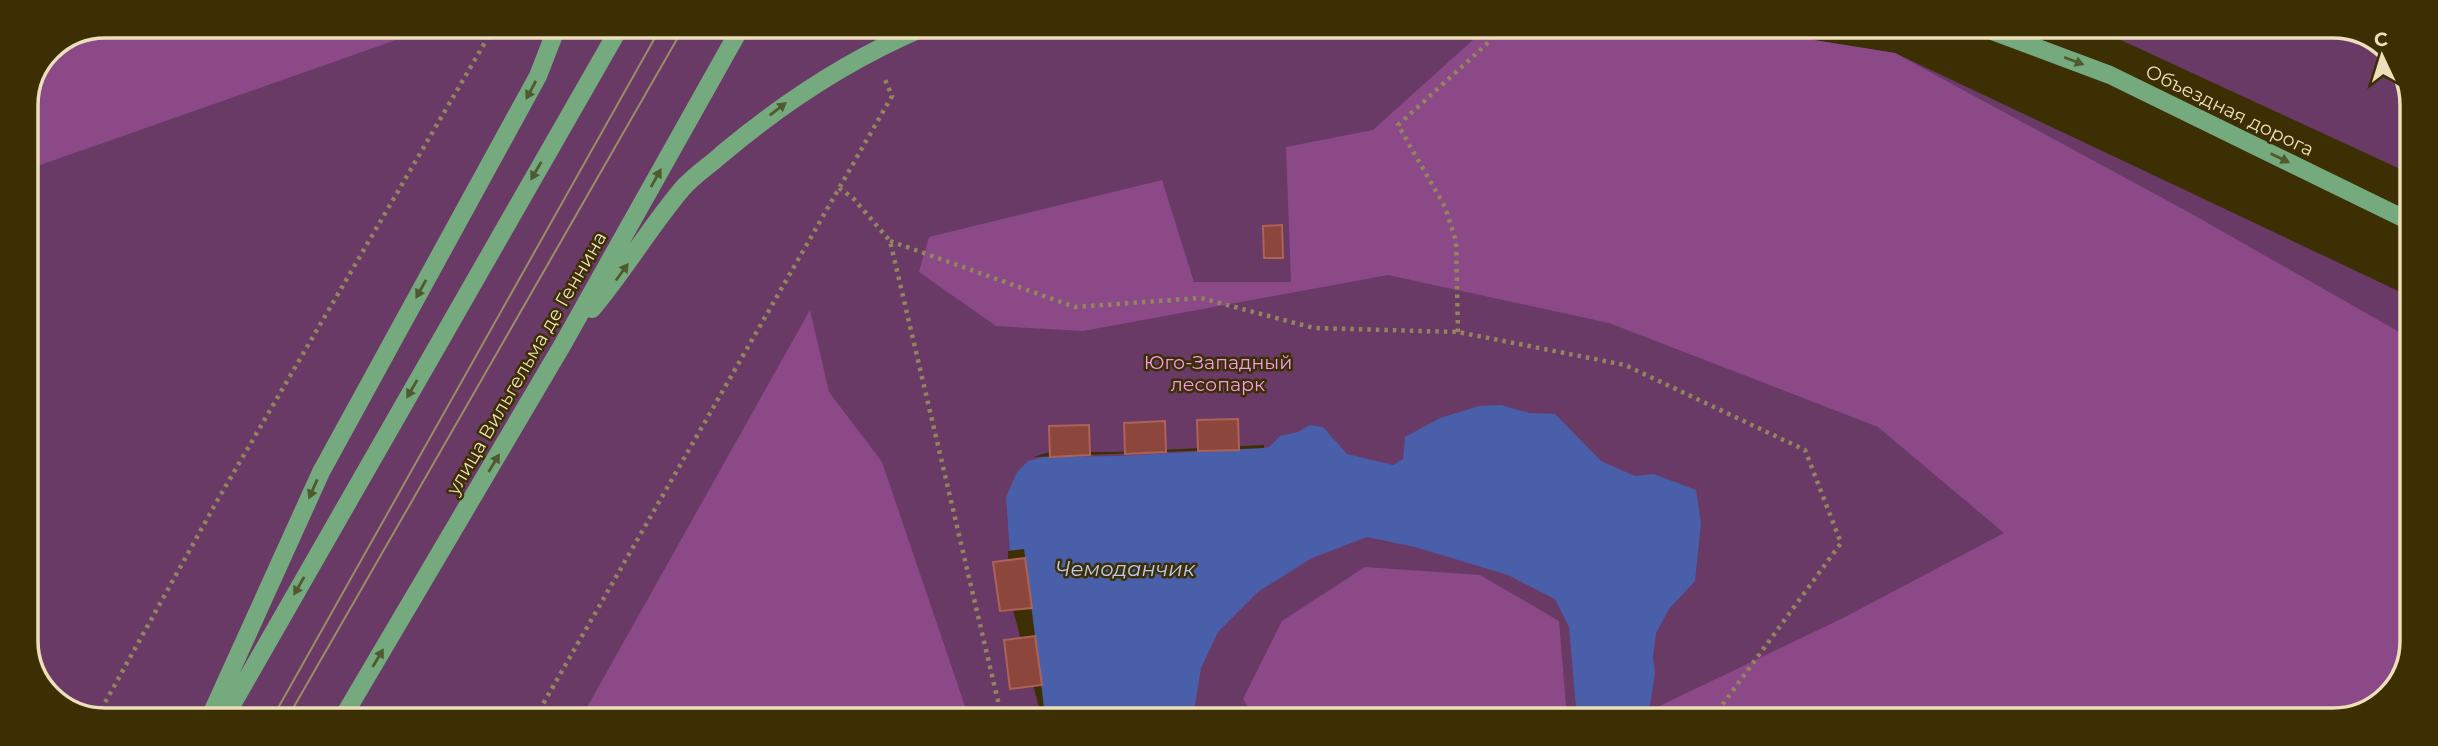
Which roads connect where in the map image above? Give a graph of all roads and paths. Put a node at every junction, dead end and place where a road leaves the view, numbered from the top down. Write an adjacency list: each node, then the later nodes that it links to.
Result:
1 (488, 38): 14 (path)
2 (553, 38): 15 (main road, one-way to 15)
3 (614, 38): 16 (main road, one-way to 16)
4 (735, 38): 13 (main road, улица Вильгельма де Геннина, one-way to 4)
5 (900, 38): 13 (main road, one-way to 5)
6 (1492, 38): 12 (path)
7 (2011, 38): 10 (main road, Объездная дорога, one-way to 10)
8 (892, 96): 9 (path)
9 (839, 188): 11 (path); 18 (path)
10 (2399, 216)
11 (890, 241): 12 (path); 19 (path)
12 (1458, 332): 20 (path)
13 (563, 344): 17 (main road, улица Вильгельма де Геннина, one-way to 13)
14 (102, 707)
15 (215, 707)
16 (231, 707)
17 (349, 707)
18 (540, 707)
19 (999, 707)
20 (1721, 707)

